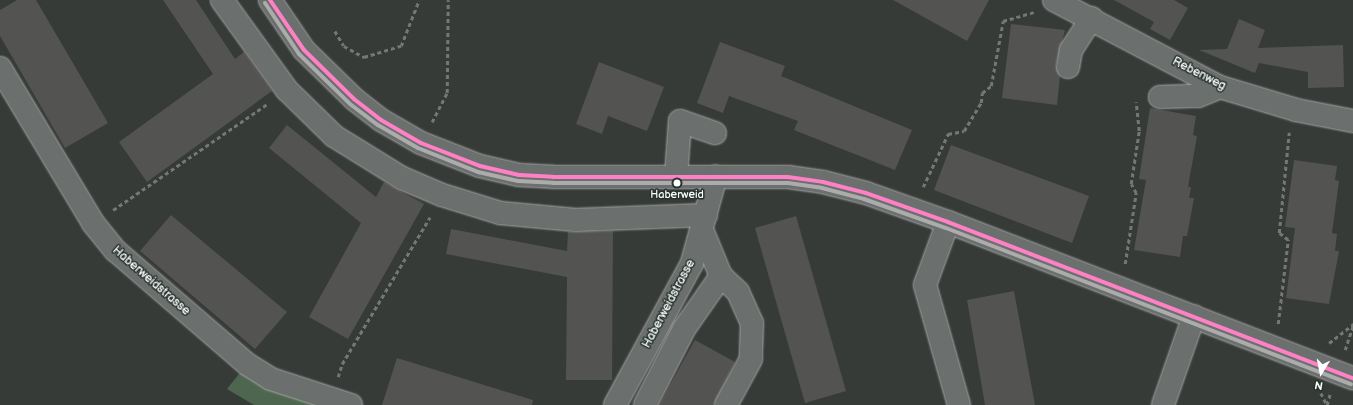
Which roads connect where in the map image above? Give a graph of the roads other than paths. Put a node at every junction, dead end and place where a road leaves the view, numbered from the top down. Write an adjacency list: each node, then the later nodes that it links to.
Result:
1 (222, 0): 14 (street)
2 (270, 0): 11 (street)
3 (1047, 5): 4 (street, Rebenweg)
4 (1092, 18): 5 (street); 7 (street, Rebenweg)
5 (1068, 67)
6 (0, 68): 18 (street, Haberweidstrasse)
7 (1220, 86): 8 (street); 9 (street, Rebenweg)
8 (1160, 97)
9 (1353, 121)
10 (715, 133): 11 (street)
11 (676, 176): 12 (street)
12 (716, 176): 13 (street); 14 (street, Haberweidstrasse)
13 (948, 222): 16 (street); 22 (street)
14 (704, 223): 15 (street); 19 (street, Haberweidstrasse)
15 (721, 276): 20 (street); 21 (street)
16 (1194, 316): 17 (street); 23 (street)
17 (1353, 378)
18 (341, 402)
19 (615, 405)
20 (644, 405)
21 (726, 405)
22 (959, 405)
23 (1163, 405)

